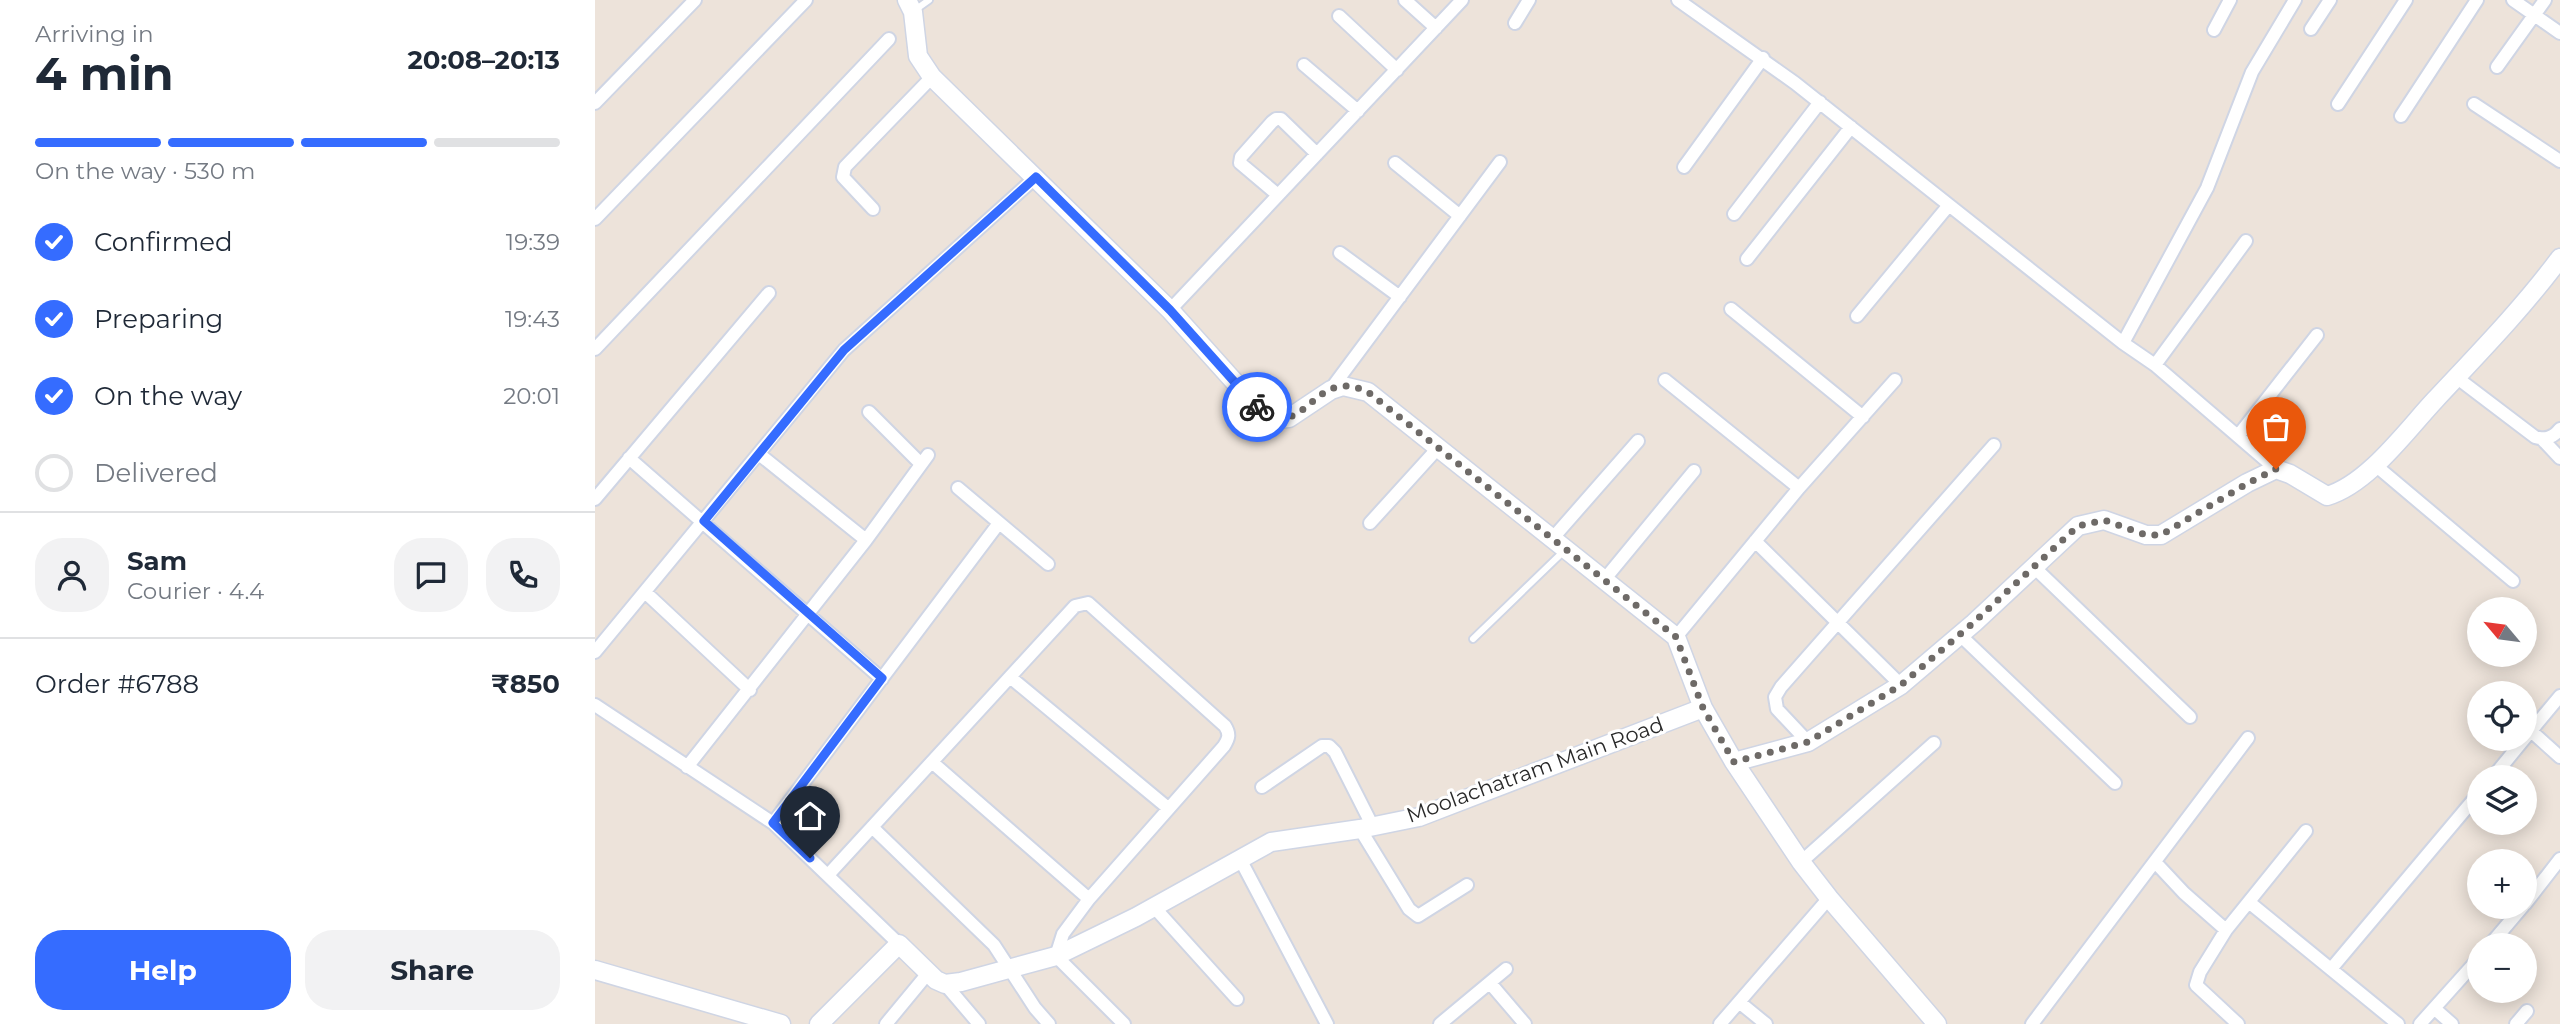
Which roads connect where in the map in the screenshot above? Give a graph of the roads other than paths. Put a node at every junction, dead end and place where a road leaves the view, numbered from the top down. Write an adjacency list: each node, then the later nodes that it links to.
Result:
1 (695, 0): 30 (street)
2 (806, 0): 47 (street)
3 (929, 0): 15 (lane)
4 (1405, 0): 19 (street)
5 (1462, 0): 19 (street)
6 (1529, 0): 18 (street)
7 (1678, 0): 24 (street)
8 (2230, 0): 21 (street)
9 (2295, 0): 58 (street)
10 (2330, 0): 20 (street)
11 (2406, 0): 31 (street)
12 (2477, 0): 34 (street)
13 (2513, 0): 16 (street)
14 (2545, 0): 16 (street)
15 (910, 6): 28 (street)
16 (2535, 15): 22 (street); 26 (street)
17 (1339, 16): 27 (street)
18 (1514, 23)
19 (1436, 28): 27 (street)
20 (2311, 29)
21 (2214, 30)
22 (2560, 33)
23 (889, 39): 59 (street)
24 (1763, 58): 29 (street); 40 (street)
25 (1304, 65): 33 (street)
26 (2497, 67)
27 (1397, 69): 33 (street)
28 (932, 77): 41 (street); 44 (street)
29 (1820, 102): 35 (street); 45 (street)
30 (595, 103)
31 (2338, 104)
32 (2474, 104): 37 (street)
33 (1358, 111): 36 (street)
34 (2401, 116)
35 (1851, 127): 43 (street); 51 (street)
36 (1317, 154): 42 (street); 42 (street)
37 (2560, 161)
38 (1500, 162): 46 (street)
39 (1395, 163): 46 (street)
40 (1684, 167)
41 (1036, 177): 55 (street); 73 (street)
42 (1278, 195): 55 (street)
43 (1949, 205): 56 (street); 58 (street)
44 (873, 209)
45 (1734, 214)
46 (1460, 216): 53 (street)
47 (595, 219)
48 (2246, 241): 60 (street)
49 (1340, 253): 53 (street)
50 (2560, 258): 61 (street)
51 (1747, 259)
52 (769, 293): 74 (street)
53 (1400, 297): 64 (street)
54 (1731, 309): 66 (street)
55 (1170, 310): 64 (street)
56 (1857, 316)
57 (2317, 335): 68 (street)
58 (2123, 343): 60 (street)
59 (595, 349)
60 (2155, 365): 68 (street)
61 (2456, 377): 69 (street); 76 (street)
62 (1665, 380): 80 (street)
63 (1895, 380): 66 (street)
64 (1331, 390): 72 (street)
65 (869, 412): 85 (street)
66 (1863, 417): 80 (street)
67 (2560, 429): 69 (street)
68 (2238, 436): 77 (street)
69 (2542, 439): 75 (street)
70 (1639, 440): 87 (street)
71 (1994, 445): 94 (street)
72 (1438, 448): 84 (street); 87 (street)
73 (758, 454): 82 (street); 85 (street)
74 (629, 458): 81 (street); 82 (street)
75 (2560, 458)
76 (2374, 464): 77 (street); 91 (street)
77 (2276, 469): 89 (street)
78 (1694, 471): 90 (street)
79 (958, 488): 83 (street)
80 (1800, 488): 86 (street)
81 (595, 499)
82 (704, 521): 92 (street); 93 (street)
83 (999, 523): 88 (street); 100 (street)
84 (1370, 523)
85 (866, 540): 93 (street)
86 (1755, 541): 94 (street); 96 (street)
87 (1559, 544): 90 (street); 97 (lane)
88 (1048, 564)
89 (2034, 567): 95 (street); 106 (street)
90 (1604, 580): 96 (street)
91 (2513, 581)
92 (645, 592): 98 (street); 102 (street)
93 (809, 614): 100 (street); 102 (street)
94 (1837, 622): 101 (street); 109 (street)
95 (1960, 635): 101 (street); 118 (street)
96 (1676, 637): 105 (street)
97 (1473, 639)
98 (595, 652)
99 (1010, 677): 115 (street); 121 (street); 121 (street)
100 (882, 678): 122 (street)
101 (1901, 685): 109 (street)
102 (750, 690): 117 (street)
103 (2560, 696): 107 (street)
104 (595, 705): 117 (street)
105 (1703, 708): 114 (street); 124 (street, Moolachatram Main Road)
106 (2190, 717)
107 (2537, 724)
108 (2248, 738): 129 (street)
109 (1808, 742): 114 (street)
110 (2537, 742): 113 (street)
111 (1934, 743): 128 (street)
112 (2515, 751): 116 (street)
113 (2560, 757)
114 (1734, 762): 128 (street)
115 (933, 763): 123 (street); 134 (street)
116 (2503, 765)
117 (687, 767): 122 (street)
118 (2115, 783)
119 (1262, 787): 124 (street)
120 (2467, 807): 144 (street)
121 (1168, 808): 134 (street)
122 (773, 823): 130 (street)
123 (872, 827): 130 (street); 142 (street)
124 (1366, 827): 126 (street, Moolachatram Main Road); 131 (street)
125 (2306, 831): 135 (street)
126 (1240, 859): 136 (street, Moolachatram Main Road); 161 (street)
127 (2560, 859): 132 (street)
128 (1801, 862): 133 (street)
129 (2155, 862): 138 (street); 168 (street)
130 (828, 875): 140 (street)
131 (1467, 884)
132 (2537, 888)
133 (1829, 898): 151 (street); 167 (street)
134 (1089, 899): 141 (street)
135 (2250, 903): 138 (street); 144 (street)
136 (1154, 907): 141 (street, Moolachatram Main Road); 150 (street)
137 (2512, 919): 139 (street)
138 (2226, 930): 169 (street)
139 (2500, 933)
140 (899, 944): 146 (street); 156 (street)
141 (1056, 956): 142 (street, Moolachatram Main Road); 160 (street)
142 (1009, 968): 149 (street, Moolachatram Main Road); 159 (street)
143 (1506, 969): 148 (street)
144 (2331, 969): 170 (street)
145 (595, 970): 155 (street)
146 (929, 972): 149 (street); 157 (street)
147 (2467, 972): 152 (street)
148 (1490, 983): 154 (street); 164 (street)
149 (945, 984): 158 (street)
150 (1237, 999)
151 (1739, 1002): 165 (street); 166 (street)
152 (2435, 1009): 171 (street); 172 (street)
153 (2527, 1010): 173 (street)
154 (1454, 1013): 162 (street); 163 (street)
155 (772, 1023)
156 (819, 1024)
157 (886, 1024)
158 (979, 1024)
159 (1049, 1024)
160 (1124, 1024)
161 (1328, 1024)
162 (1440, 1024)
163 (1464, 1024)
164 (1525, 1024)
165 (1720, 1024)
166 (1766, 1024)
167 (1937, 1024)
168 (2032, 1024)
169 (2238, 1024)
170 (2398, 1024)
171 (2420, 1024)
172 (2452, 1024)
173 (2516, 1024)

